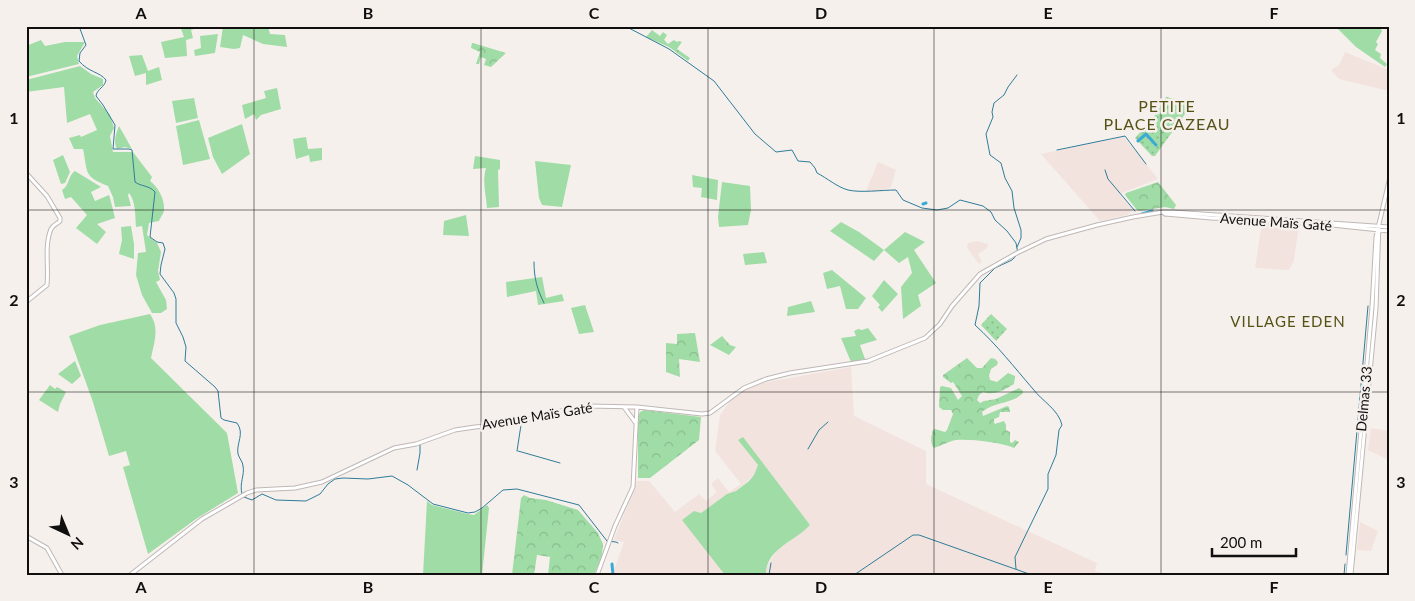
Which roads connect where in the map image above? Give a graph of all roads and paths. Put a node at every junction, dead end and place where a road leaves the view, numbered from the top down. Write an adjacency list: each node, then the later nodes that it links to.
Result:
1 (26, 173): 5 (street)
2 (1389, 180): 3 (street, Delmas 33)
3 (1379, 227): 4 (street, Avenue Maïs Gaté); 7 (street, Avenue Maïs Gaté); 13 (street, Delmas 33)
4 (1389, 229)
5 (26, 302)
6 (624, 407): 7 (street, Avenue Maïs Gaté); 8 (street); 11 (street, Avenue Maïs Gaté)
7 (637, 407): 8 (street)
8 (636, 423): 12 (street)
9 (26, 536): 10 (street)
10 (62, 575)
11 (130, 575)
12 (597, 575)
13 (1349, 575)

